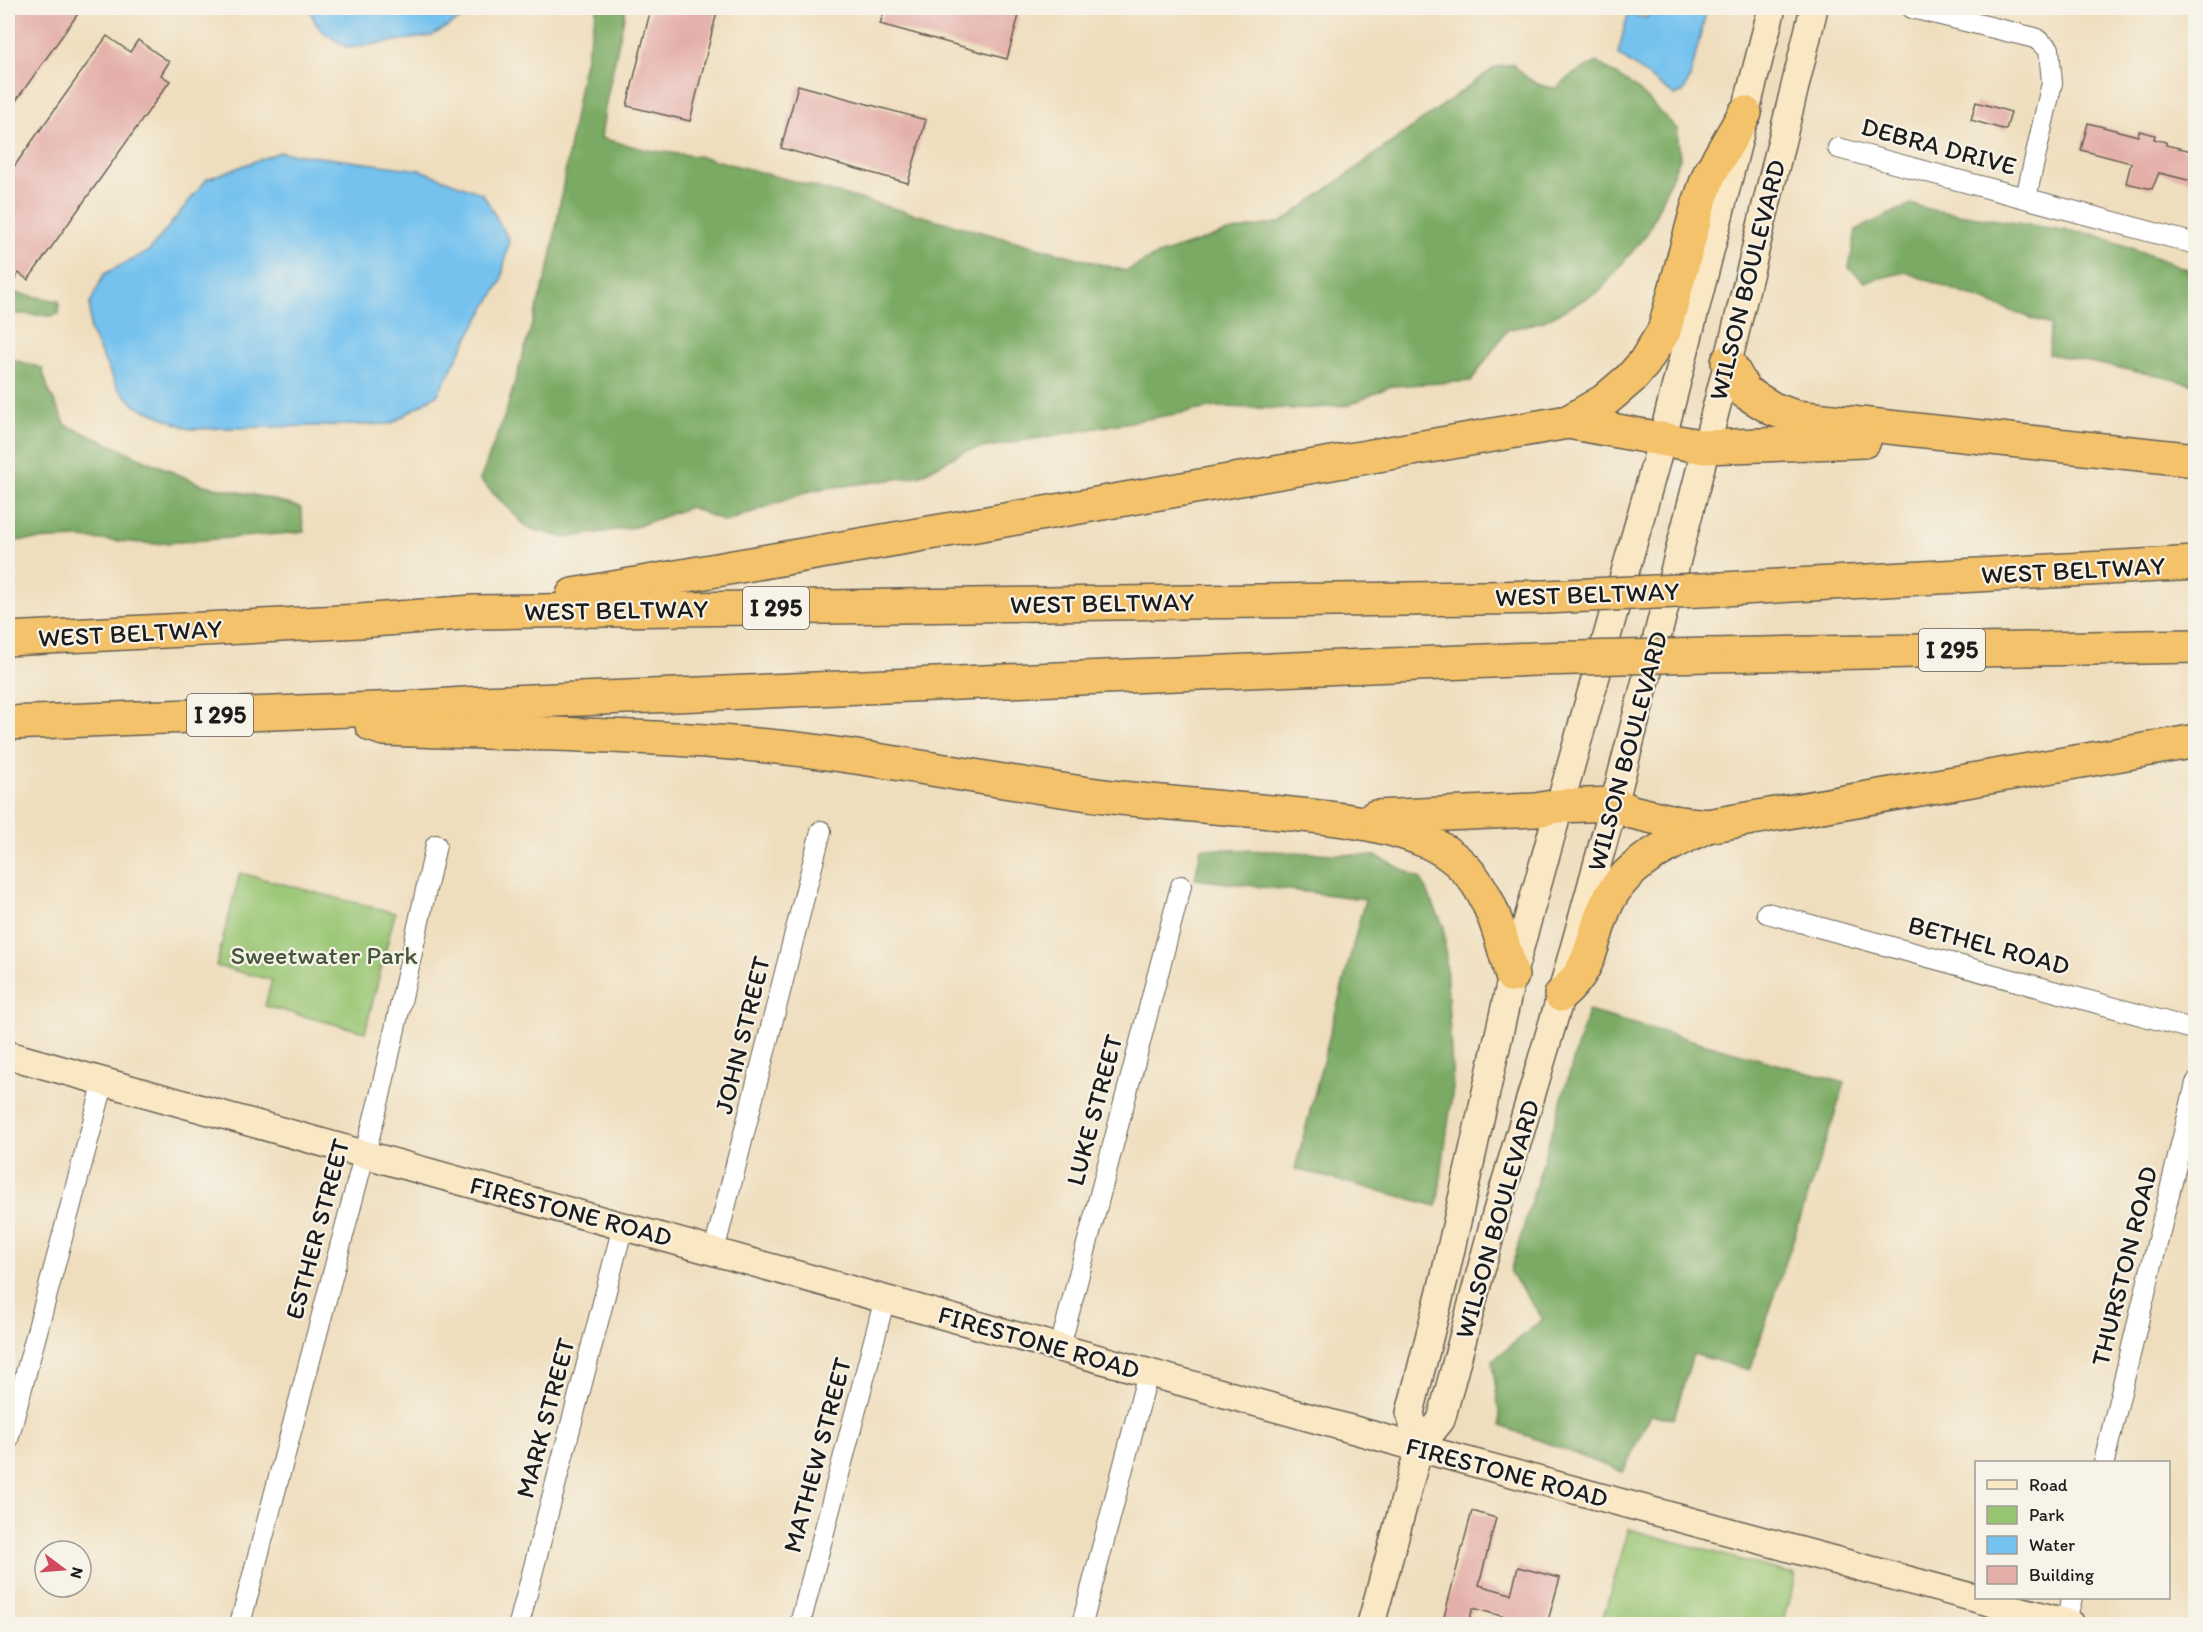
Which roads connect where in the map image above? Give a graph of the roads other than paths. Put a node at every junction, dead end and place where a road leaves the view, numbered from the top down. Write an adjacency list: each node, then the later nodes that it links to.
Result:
1 (1772, 8): 4 (main road, WILSON BOULEVARD)
2 (1814, 8): 8 (main road, WILSON BOULEVARD)
3 (1912, 8): 6 (street, DEBRA DRIVE)
4 (1745, 113): 9 (highway); 11 (main road, WILSON BOULEVARD)
5 (1838, 148): 6 (street, DEBRA DRIVE)
6 (2026, 197): 7 (street, DEBRA DRIVE)
7 (2196, 244)
8 (1728, 362): 10 (highway); 12 (main road, WILSON BOULEVARD)
9 (1568, 422): 11 (highway); 15 (highway)
10 (1949, 434): 12 (highway); 13 (highway)
11 (1662, 440): 12 (highway); 22 (main road, WILSON BOULEVARD)
12 (1705, 447): 21 (main road, WILSON BOULEVARD)
13 (2196, 460)
14 (2196, 563): 15 (highway, WEST BELTWAY / I 295, bridge)
15 (473, 612): 16 (highway, WEST BELTWAY / I 295)
16 (8, 639)
17 (2196, 646): 18 (highway, I 295, bridge)
18 (344, 710): 19 (highway, I 295); 23 (highway)
19 (8, 723)
20 (2196, 741): 24 (highway)
21 (1614, 804): 22 (highway); 24 (highway); 30 (main road, WILSON BOULEVARD)
22 (1558, 806): 23 (highway); 29 (main road, WILSON BOULEVARD)
23 (1337, 818): 29 (highway)
24 (1707, 826): 30 (highway)
25 (821, 831): 37 (street, JOHN STREET)
26 (436, 845): 35 (street, ESTHER STREET)
27 (1181, 886): 39 (street, LUKE STREET)
28 (1767, 913): 31 (street, BETHEL ROAD)
29 (1512, 976): 42 (main road, WILSON BOULEVARD)
30 (1561, 995): 42 (main road, WILSON BOULEVARD)
31 (2196, 1030)
32 (8, 1055): 33 (main road, FIRESTONE ROAD)
33 (104, 1082): 35 (main road, FIRESTONE ROAD); 41 (street)
34 (2196, 1083): 43 (street, THURSTON ROAD)
35 (364, 1155): 36 (main road, FIRESTONE ROAD); 47 (street, ESTHER STREET)
36 (623, 1226): 37 (main road, FIRESTONE ROAD); 48 (street, MARK STREET)
37 (714, 1251): 38 (main road, FIRESTONE ROAD)
38 (885, 1298): 39 (main road, FIRESTONE ROAD); 49 (street, MATHEW STREET)
39 (1060, 1347): 40 (main road, FIRESTONE ROAD)
40 (1148, 1373): 42 (main road, FIRESTONE ROAD); 50 (street)
41 (8, 1440)
42 (1419, 1448): 44 (main road, FIRESTONE ROAD); 51 (main road, WILSON BOULEVARD)
43 (2104, 1461)
44 (1975, 1593)
45 (1999, 1599): 46 (main road, FIRESTONE ROAD)
46 (2068, 1617)
47 (240, 1624)
48 (519, 1624)
49 (800, 1624)
50 (1082, 1624)
51 (1371, 1624)

